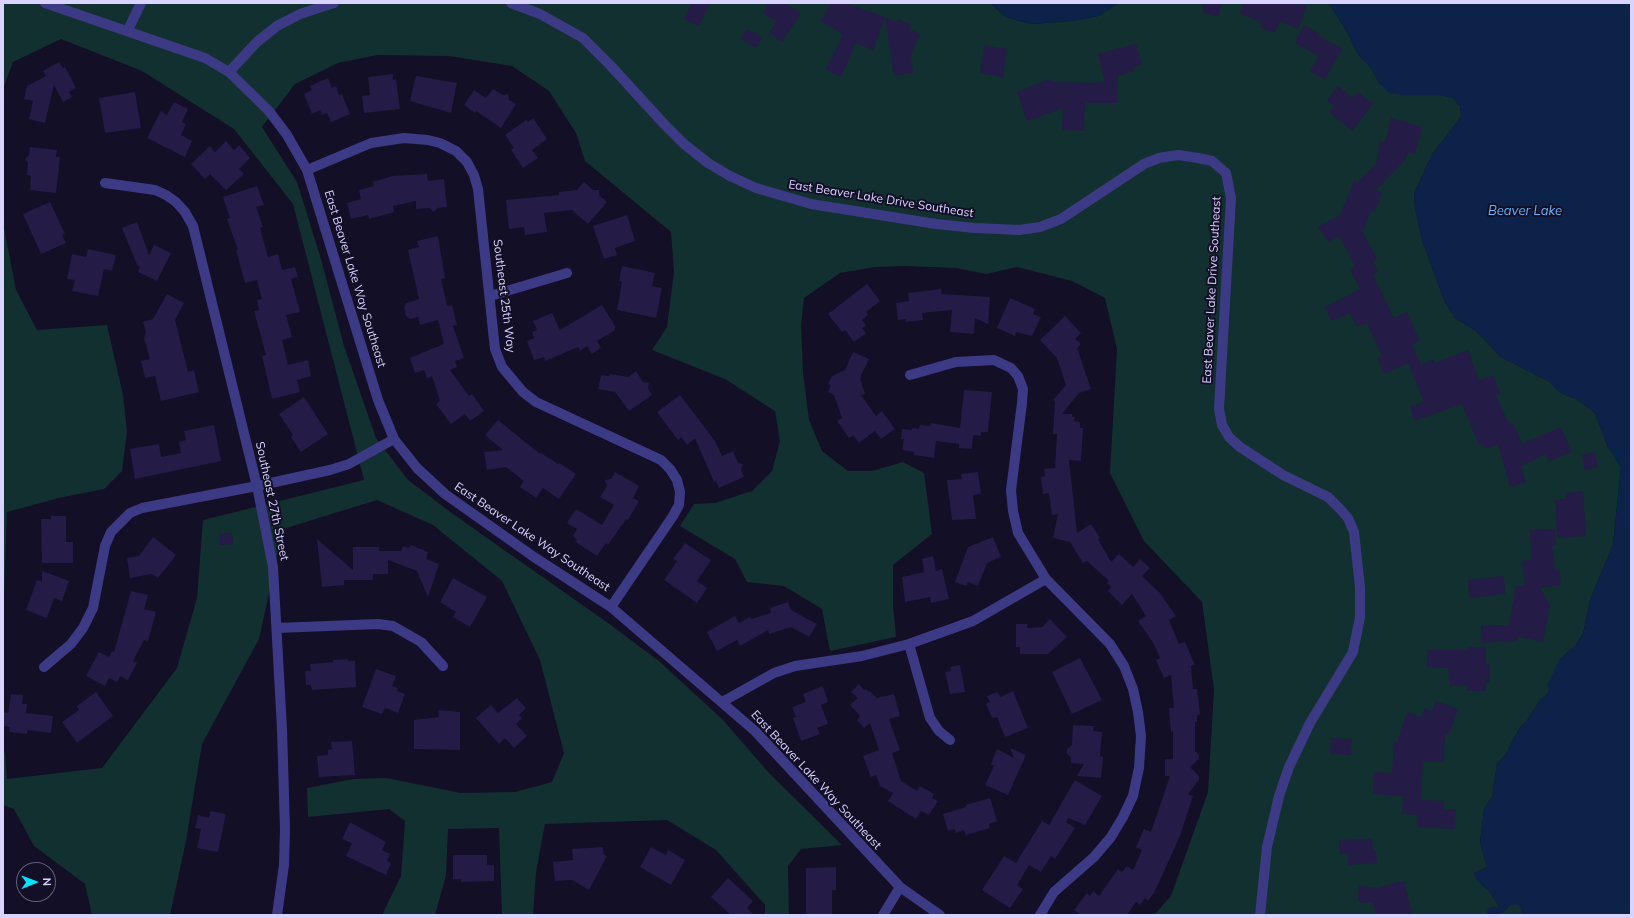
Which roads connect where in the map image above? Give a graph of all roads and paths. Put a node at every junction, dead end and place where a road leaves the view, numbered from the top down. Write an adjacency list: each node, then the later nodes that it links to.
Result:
1 (45, 3): 5 (street)
2 (141, 3): 5 (street)
3 (334, 3): 6 (street)
4 (511, 3): 27 (street, East Beaver Lake Drive Southeast)
5 (128, 30): 6 (street)
6 (229, 72): 7 (street, East Beaver Lake Way Southeast)
7 (307, 170): 10 (street, Southeast 25th Way); 12 (street, East Beaver Lake Way Southeast)
8 (105, 183): 13 (street, Southeast 27th Street)
9 (567, 273): 10 (street)
10 (490, 296): 15 (street, Southeast 25th Way)
11 (910, 375): 14 (street)
12 (394, 439): 13 (street); 15 (street, East Beaver Lake Way Southeast)
13 (257, 486): 16 (street, Southeast 27th Street); 19 (street)
14 (1046, 579): 17 (street); 26 (street)
15 (611, 607): 20 (street, East Beaver Lake Way Southeast)
16 (277, 628): 18 (street); 23 (street, Southeast 27th Street)
17 (909, 644): 20 (street); 21 (street)
18 (443, 666)
19 (44, 667)
20 (722, 702): 22 (street, East Beaver Lake Way Southeast)
21 (950, 740)
22 (900, 887): 24 (street); 25 (street, East Beaver Lake Way Southeast)
23 (277, 915)
24 (883, 915)
25 (940, 915)
26 (1040, 915)
27 (1260, 915)

